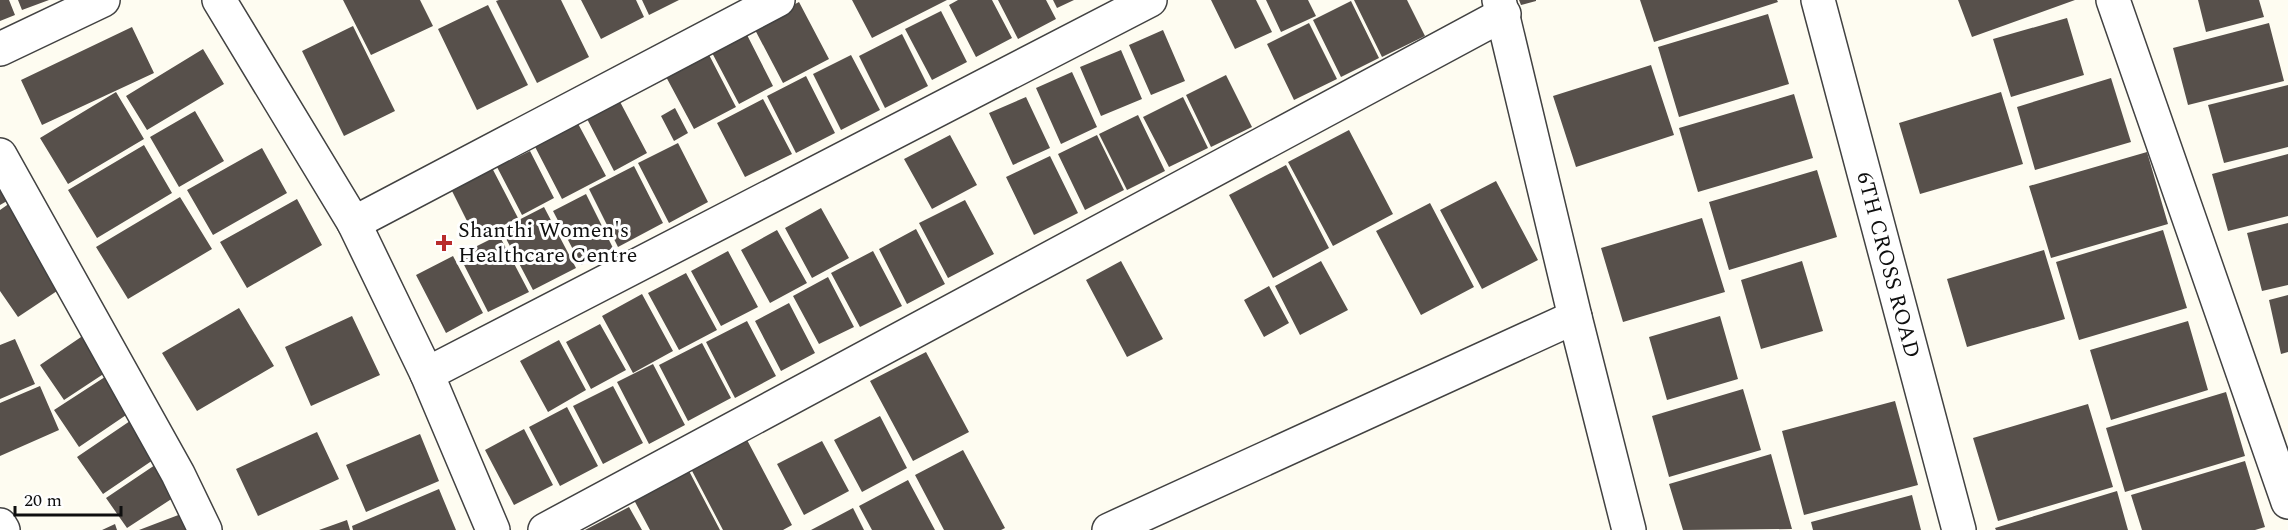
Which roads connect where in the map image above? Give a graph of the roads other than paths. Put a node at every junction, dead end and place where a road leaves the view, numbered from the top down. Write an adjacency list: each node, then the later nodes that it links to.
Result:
1 (103, 0): 8 (street)
2 (778, 0): 10 (street)
3 (1150, 0): 12 (street)
4 (1818, 0): 21 (street, 6TH CROSS ROAD)
5 (2113, 0): 13 (street)
6 (230, 3): 10 (street)
7 (1502, 7): 11 (street); 19 (street)
8 (0, 49)
9 (0, 155): 17 (street)
10 (354, 223): 12 (street)
11 (1575, 317): 15 (street); 20 (street)
12 (427, 374): 18 (street)
13 (2288, 502)
14 (0, 525): 16 (street)
15 (1125, 525)
16 (3, 530)
17 (205, 530)
18 (493, 530)
19 (545, 530)
20 (1629, 530)
21 (1959, 530)

